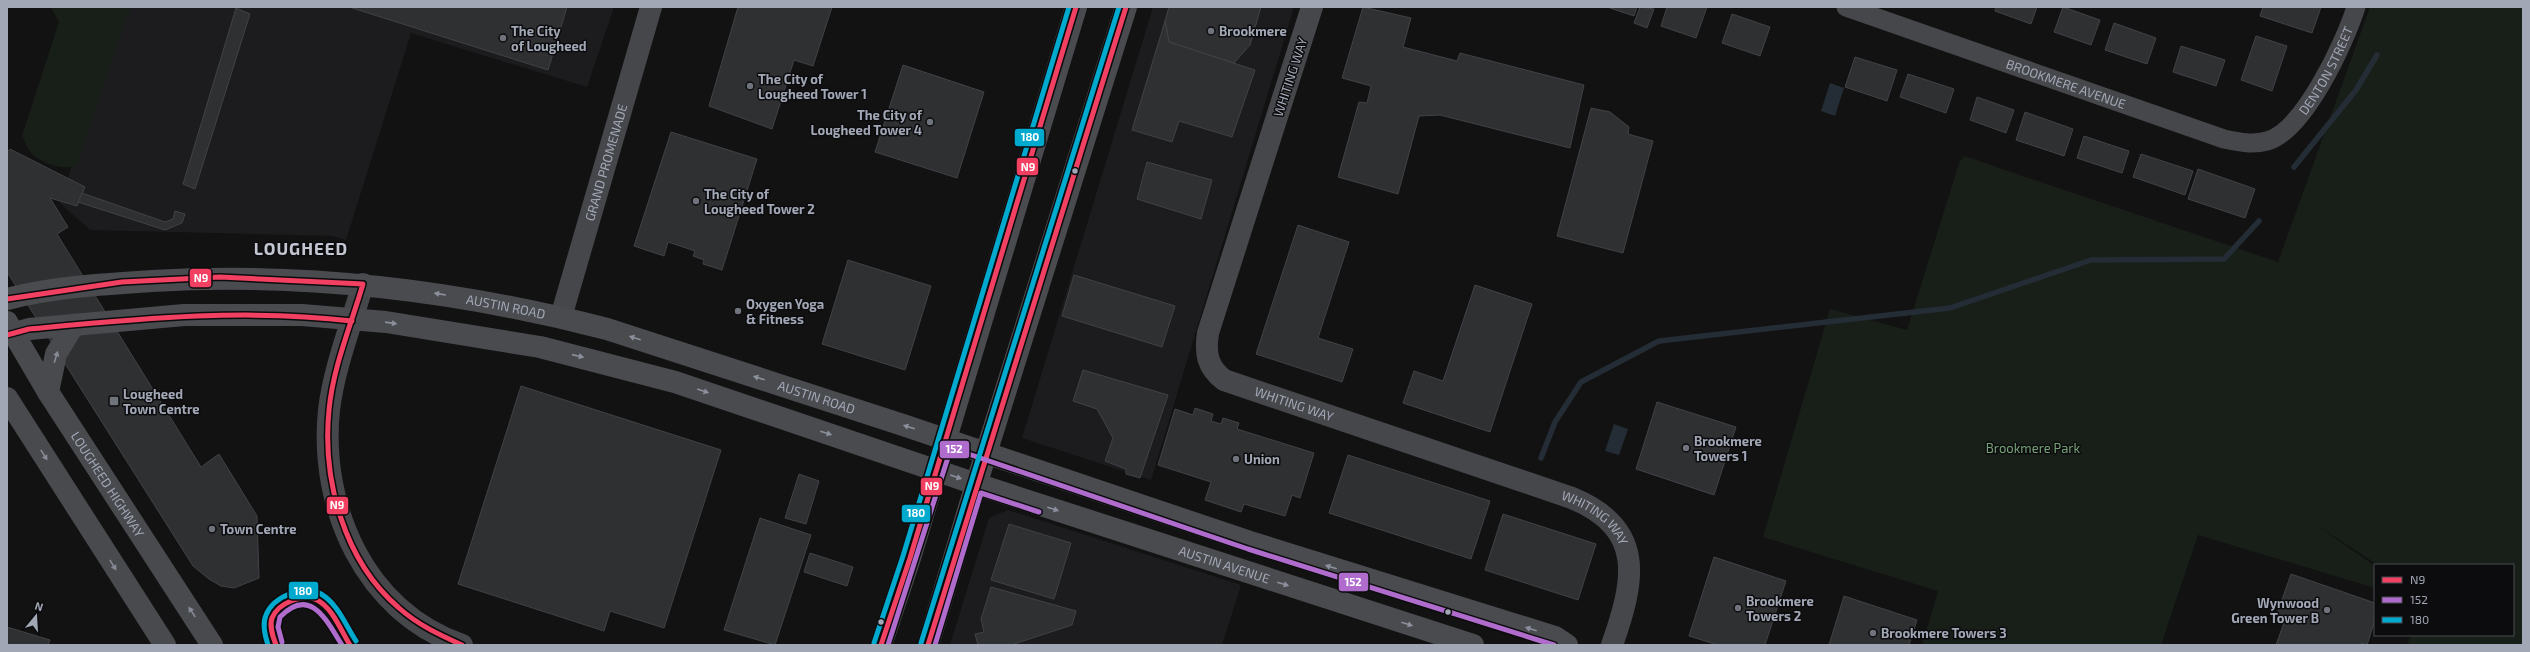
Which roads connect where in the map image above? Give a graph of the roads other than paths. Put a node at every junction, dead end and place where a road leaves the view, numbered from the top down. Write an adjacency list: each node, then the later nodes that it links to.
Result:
1 (651, 7): 10 (street, GRAND PROMENADE)
2 (1076, 7): 17 (main road)
3 (1126, 7): 18 (main road)
4 (1312, 7): 30 (street, WHITING WAY)
5 (1846, 7): 7 (street, BROOKMERE AVENUE)
6 (2356, 7): 7 (street, DENTON STREET)
7 (2287, 130)
8 (363, 284): 9 (main road, AUSTIN ROAD); 10 (main road, AUSTIN ROAD, one-way to 8); 11 (street)
9 (7, 299)
10 (561, 317): 13 (main road); 17 (main road, AUSTIN ROAD, one-way to 10)
11 (352, 321): 12 (main road); 13 (main road, one-way to 13); 25 (street)
12 (73, 326): 14 (main road); 15 (main road, one-way to 12)
13 (423, 328): 19 (main road, one-way to 19)
14 (9, 330): 15 (main road, LOUGHEED HIGHWAY)
15 (48, 392): 24 (main road, LOUGHEED HIGHWAY, one-way to 15)
16 (7, 398): 23 (main road, one-way to 23)
17 (946, 439): 18 (main road, AUSTIN ROAD); 19 (main road)
18 (986, 453): 20 (main road); 21 (main road)
19 (935, 470): 20 (main road, one-way to 20); 26 (main road)
20 (976, 484): 22 (main road, AUSTIN AVENUE, one-way to 22); 27 (main road)
21 (1250, 542): 22 (main road); 29 (main road, one-way to 21)
22 (1241, 571): 28 (main road, AUSTIN AVENUE, one-way to 28)
23 (164, 645)
24 (212, 645)
25 (462, 645)
26 (881, 645)
27 (928, 645)
28 (1473, 645)
29 (1566, 645)
30 (1612, 645)

